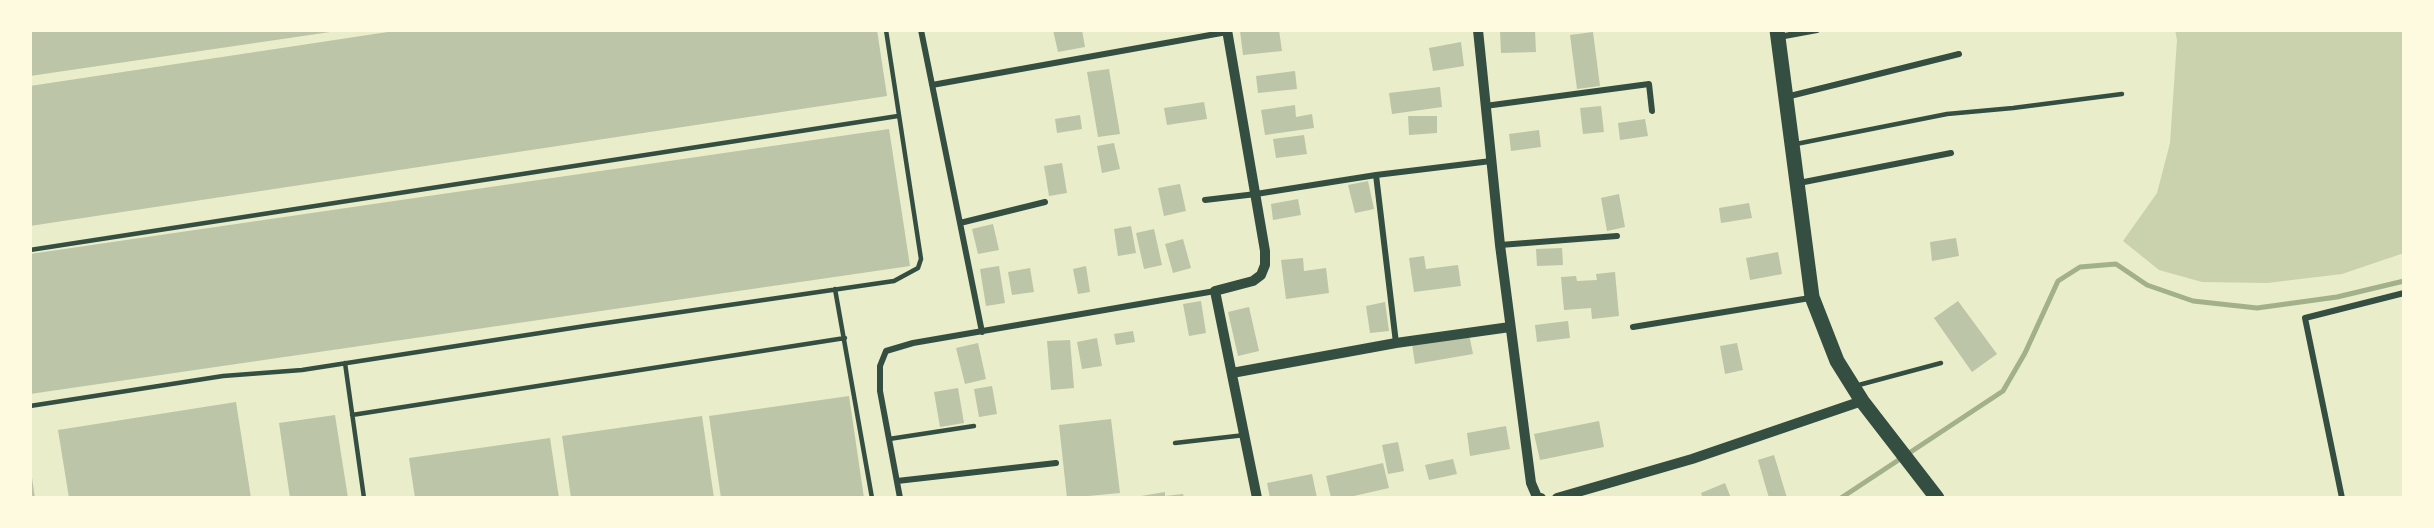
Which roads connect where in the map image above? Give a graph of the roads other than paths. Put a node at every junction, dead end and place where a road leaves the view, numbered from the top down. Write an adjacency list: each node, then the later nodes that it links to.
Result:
1 (886, 30): 13 (lane)
2 (921, 30): 8 (street)
3 (1478, 30): 11 (street)
4 (1817, 30): 6 (street)
5 (1227, 31): 8 (street); 19 (street)
6 (1778, 34): 10 (main road)
7 (1959, 54): 10 (street)
8 (932, 85): 22 (street)
9 (2122, 94): 14 (lane)
10 (1786, 97): 14 (main road)
11 (1485, 106): 12 (street); 16 (street)
12 (1652, 111)
13 (898, 116): 25 (lane); 26 (lane)
14 (1793, 144): 18 (main road)
15 (1951, 153): 18 (street)
16 (1491, 161): 17 (street); 24 (street)
17 (1376, 175): 19 (street); 34 (street)
18 (1799, 183): 29 (main road)
19 (1256, 194): 20 (street); 27 (street)
20 (1204, 200)
21 (1044, 202): 22 (street)
22 (960, 223): 32 (street)
23 (1617, 236): 24 (street)
24 (1500, 245): 30 (street)
25 (30, 250)
26 (835, 289): 33 (lane); 35 (lane)
27 (1215, 291): 32 (street); 37 (street)
28 (2404, 293): 55 (street)
29 (1812, 297): 31 (street); 38 (main road)
30 (1510, 327): 34 (street); 52 (street)
31 (1633, 327)
32 (982, 332): 44 (street)
33 (845, 338): 41 (lane); 49 (lane)
34 (1396, 343): 37 (street)
35 (345, 363): 40 (lane); 41 (lane)
36 (1941, 363): 38 (lane)
37 (1232, 373): 43 (street)
38 (1853, 386): 39 (main road)
39 (1862, 401): 53 (street); 54 (main road)
40 (30, 406)
41 (352, 415): 48 (lane)
42 (974, 426): 44 (lane)
43 (1245, 435): 45 (lane); 51 (street)
44 (889, 439): 47 (street)
45 (1174, 443)
46 (1056, 463): 47 (street)
47 (897, 481): 50 (street)
48 (364, 498)
49 (872, 498)
50 (900, 498)
51 (1257, 498)
52 (1538, 498)
53 (1557, 498)
54 (1937, 498)
55 (2342, 498)

